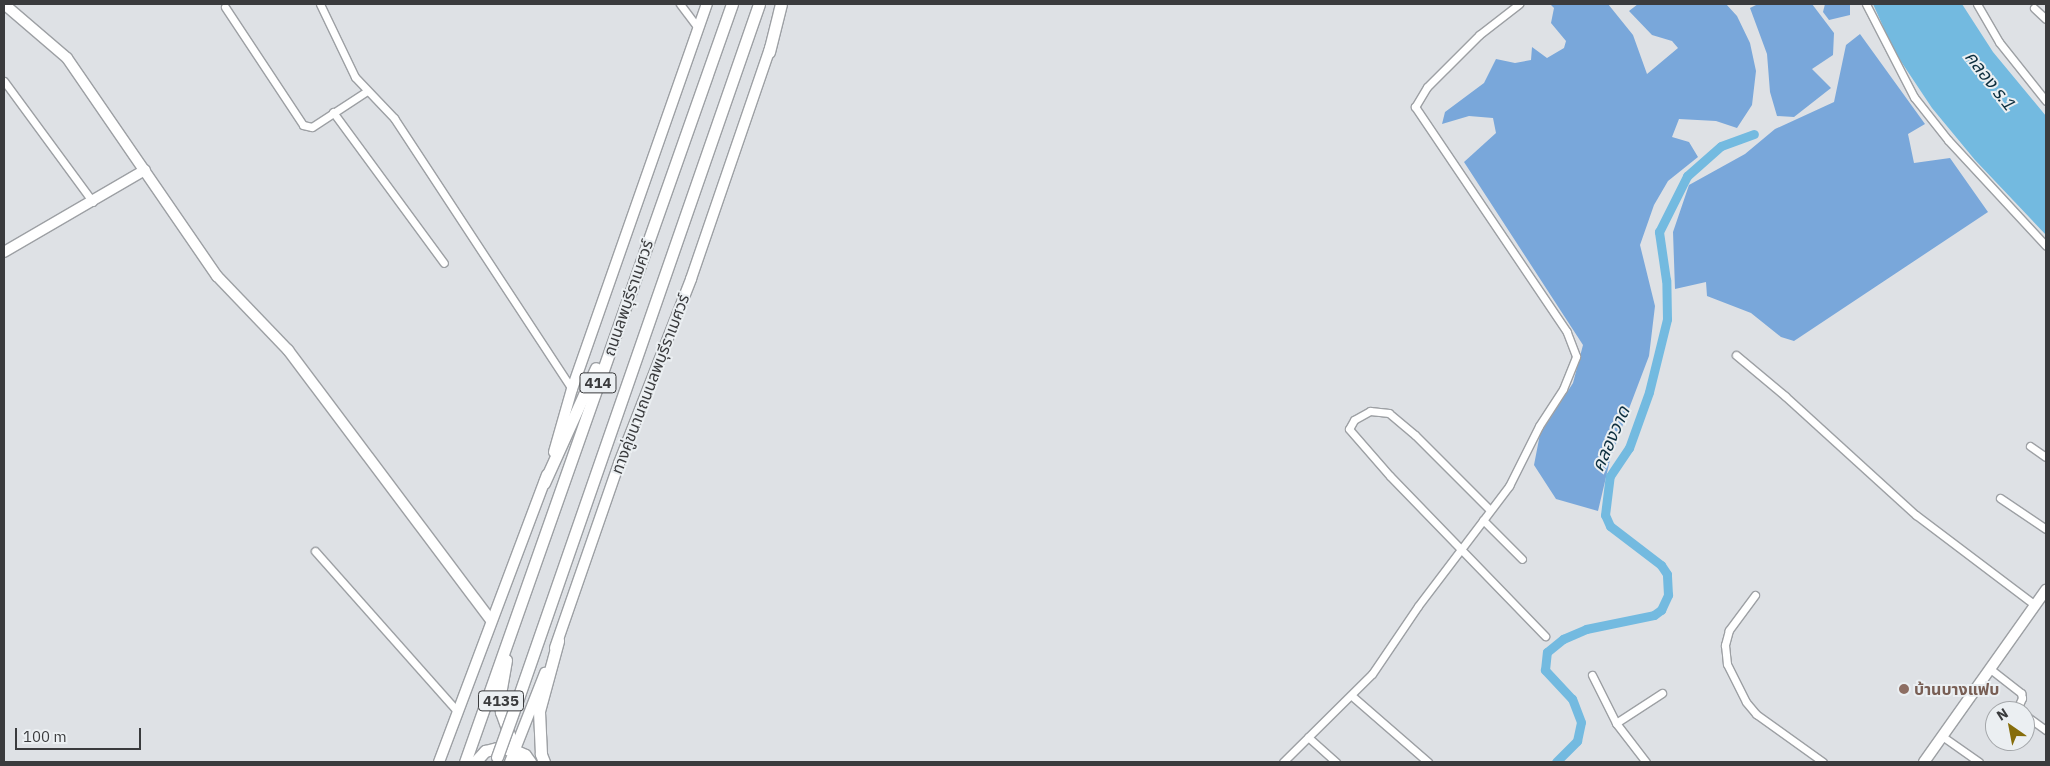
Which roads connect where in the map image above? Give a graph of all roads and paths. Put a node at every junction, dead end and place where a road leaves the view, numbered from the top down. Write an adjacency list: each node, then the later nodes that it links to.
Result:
1 (4, 4): 21 (main road)
2 (320, 4): 18 (street)
3 (680, 4): 15 (street)
4 (707, 4): 15 (main road, 414)
5 (732, 4): 26 (main road, ถนนลพบุรีราเมศวร์ / 414)
6 (781, 4): 16 (main road)
7 (786, 4): 16 (main road, ทางคู่ขนานถนนลพบุรีราเมศวร์)
8 (1519, 4): 33 (street)
9 (1866, 4): 23 (street)
10 (1976, 4): 19 (street)
11 (756, 5): 58 (main road, ถนนลพบุรีราเมศวร์ / 414, bridge)
12 (225, 7): 20 (street)
13 (2034, 8): 14 (street)
14 (2046, 20)
15 (698, 28): 28 (main road, 414)
16 (769, 52): 45 (main road, ทางคู่ขนานถนนลพบุรีราเมศวร์)
17 (4, 81): 22 (street)
18 (367, 91): 20 (street); 28 (street)
19 (2046, 101)
20 (333, 112): 25 (street)
21 (146, 170): 22 (main road); 42 (main road)
22 (93, 202): 24 (main road)
23 (2046, 246)
24 (4, 252)
25 (444, 263)
26 (628, 296): 31 (main road); 44 (main road, ถนนลพบุรีราเมศวร์ / 414)
27 (1736, 355): 41 (street)
28 (572, 389): 31 (main road, 414)
29 (2030, 446): 30 (street)
30 (2046, 457)
31 (544, 483): 42 (main road, 414)
32 (2000, 498): 35 (street)
33 (1490, 510): 34 (street); 36 (street)
34 (1483, 520): 36 (street); 38 (street)
35 (2046, 529)
36 (1462, 548): 43 (street); 49 (street)
37 (315, 551): 51 (street)
38 (1522, 559)
39 (2046, 590): 41 (main road)
40 (1755, 595): 70 (street)
41 (2035, 605): 46 (main road)
42 (491, 620): 51 (main road, 414)
43 (1545, 636)
44 (508, 638): 57 (main road, 4135); 60 (main road, ถนนลพบุรีราเมศวร์ / 414)
45 (558, 641): 57 (main road, ทางคู่ขนานถนนลพบุรีราเมศวร์); 65 (main road)
46 (1989, 668): 50 (street); 55 (main road)
47 (1592, 675): 53 (street)
48 (1662, 693): 53 (street)
49 (1352, 696): 56 (street); 68 (street)
50 (2021, 701)
51 (457, 711): 59 (main road, 414)
52 (2035, 722): 54 (street)
53 (1616, 724): 69 (street)
54 (2046, 730)
55 (1942, 736): 71 (main road); 72 (street)
56 (1308, 737): 66 (street); 67 (street)
57 (514, 750): 61 (main road); 62 (main road, ทางคู่ขนานถนนลพบุรีราเมศวร์); 63 (main road, 4135); 64 (main road)
58 (496, 759)
59 (439, 762)
60 (465, 762)
61 (475, 762)
62 (510, 762)
63 (519, 762)
64 (530, 762)
65 (544, 762)
66 (1283, 762)
67 (1336, 762)
68 (1428, 762)
69 (1646, 762)
70 (1823, 762)
71 (1924, 762)
72 (1979, 762)

